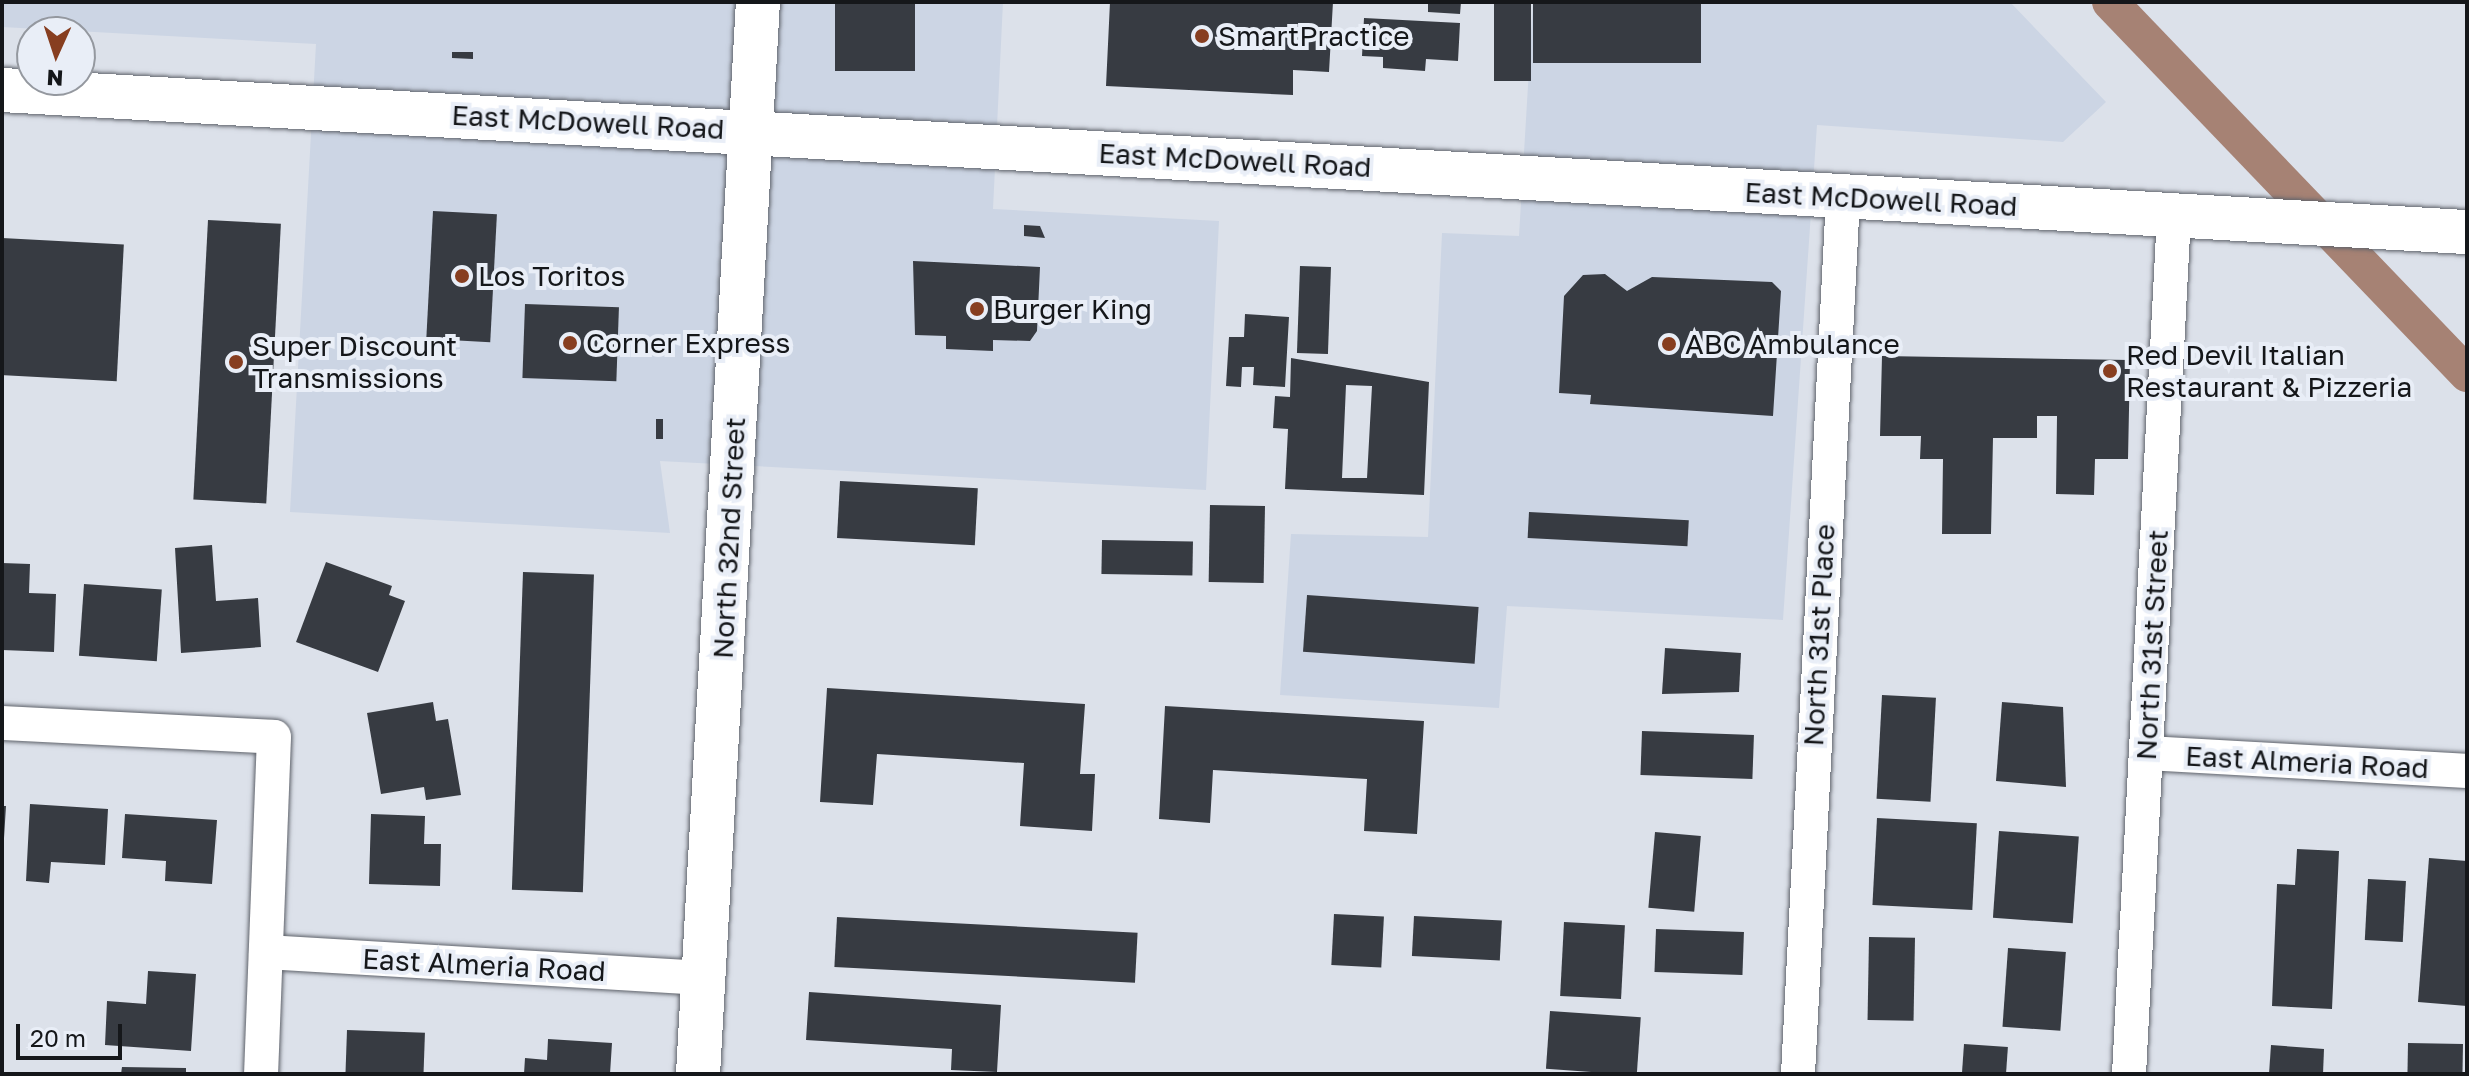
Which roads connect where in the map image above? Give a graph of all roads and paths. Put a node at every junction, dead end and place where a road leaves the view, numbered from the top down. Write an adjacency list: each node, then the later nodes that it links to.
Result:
1 (758, 2): 3 (main road, North 32nd Street)
2 (2, 90): 3 (main road, East McDowell Road)
3 (750, 131): 4 (main road, East McDowell Road); 11 (main road, North 32nd Street)
4 (1843, 197): 5 (main road, East McDowell Road); 14 (street, North 31st Place)
5 (2174, 215): 6 (main road, East McDowell Road); 8 (street, North 31st Street)
6 (2467, 232)
7 (2, 723): 10 (street)
8 (2146, 753): 9 (street, East Almeria Road); 15 (street, North 31st Street)
9 (2467, 771)
10 (266, 952): 11 (street, East Almeria Road); 12 (street)
11 (703, 978): 13 (main road, North 32nd Street)
12 (261, 1074)
13 (698, 1074)
14 (1798, 1074)
15 (2129, 1074)

